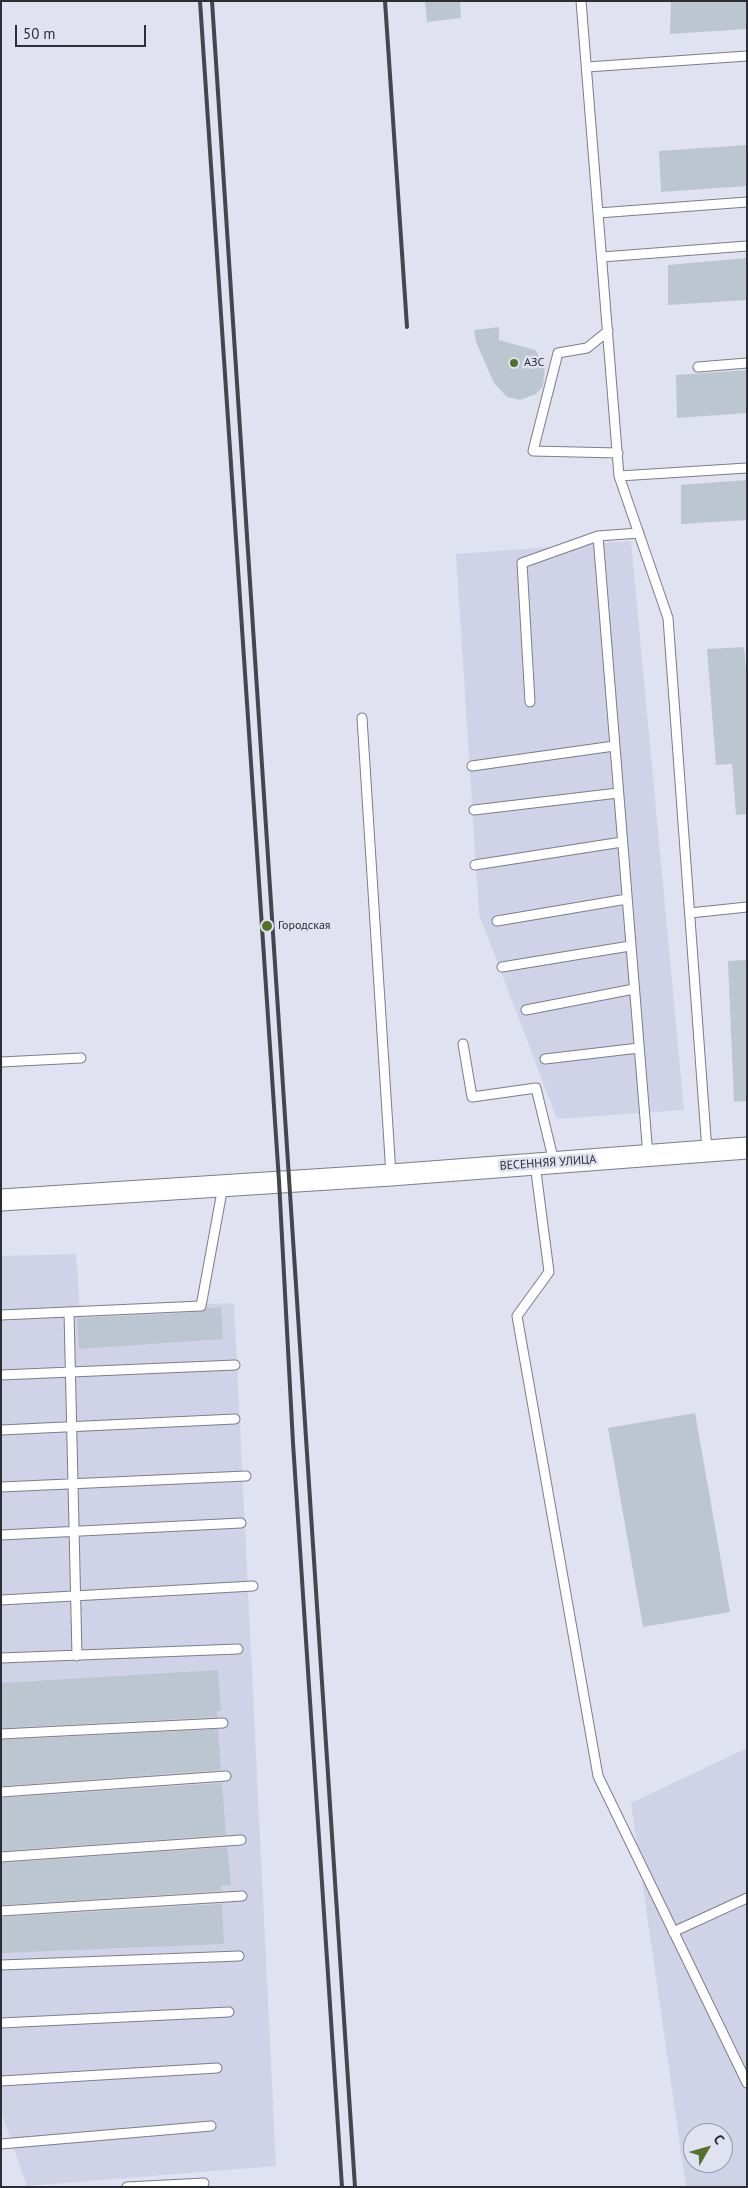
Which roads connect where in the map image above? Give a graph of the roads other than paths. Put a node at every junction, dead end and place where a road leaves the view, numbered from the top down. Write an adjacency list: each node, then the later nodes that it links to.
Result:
1 (582, 1): 3 (lane)
2 (747, 56): 3 (lane)
3 (587, 67): 5 (lane)
4 (747, 202): 5 (lane)
5 (598, 213): 7 (lane)
6 (747, 246): 7 (lane)
7 (602, 257): 8 (lane)
8 (608, 331): 11 (lane); 11 (lane)
9 (747, 363): 10 (lane)
10 (698, 367)
11 (618, 453): 13 (lane)
12 (747, 468): 13 (lane)
13 (619, 476): 14 (lane)
14 (639, 533): 15 (lane); 26 (lane)
15 (598, 536): 16 (lane); 18 (lane)
16 (530, 702)
17 (362, 718): 41 (lane)
18 (614, 746): 19 (lane); 20 (lane)
19 (472, 766)
20 (618, 793): 21 (lane); 22 (lane)
21 (474, 810)
22 (622, 842): 23 (lane); 24 (lane)
23 (475, 865)
24 (627, 899): 27 (lane); 28 (lane)
25 (747, 907): 26 (lane)
26 (690, 913): 38 (lane)
27 (497, 921)
28 (630, 946): 29 (lane); 30 (lane)
29 (502, 967)
30 (634, 989): 31 (lane); 33 (lane)
31 (526, 1010)
32 (463, 1044): 40 (lane)
33 (639, 1048): 35 (lane); 39 (lane)
34 (81, 1058): 36 (lane)
35 (545, 1059)
36 (1, 1062)
37 (747, 1148): 38 (street, ВЕСЕННЯЯ УЛИЦА)
38 (707, 1151): 39 (street, ВЕСЕННЯЯ УЛИЦА)
39 (648, 1156): 40 (street, ВЕСЕННЯЯ УЛИЦА)
40 (544, 1163): 41 (street, ВЕСЕННЯЯ УЛИЦА); 73 (lane)
41 (391, 1175): 42 (street, ВЕСЕННЯЯ УЛИЦА)
42 (223, 1186): 43 (street, ВЕСЕННЯЯ УЛИЦА); 44 (lane)
43 (1, 1200)
44 (69, 1312): 45 (lane); 47 (lane)
45 (1, 1315)
46 (235, 1365): 47 (lane)
47 (71, 1372): 48 (lane); 50 (lane)
48 (1, 1375)
49 (235, 1419): 50 (lane)
50 (72, 1428): 51 (lane); 53 (lane)
51 (1, 1430)
52 (246, 1476): 53 (lane)
53 (73, 1484): 54 (lane); 56 (lane)
54 (1, 1487)
55 (241, 1523): 56 (lane)
56 (74, 1530): 57 (lane); 59 (lane)
57 (1, 1535)
58 (253, 1586): 59 (lane)
59 (76, 1595): 60 (lane); 62 (lane)
60 (1, 1600)
61 (238, 1649): 62 (lane)
62 (78, 1656): 63 (lane)
63 (1, 1658)
64 (223, 1723): 65 (lane)
65 (1, 1734)
66 (226, 1776): 67 (lane)
67 (1, 1792)
68 (241, 1840): 69 (lane)
69 (1, 1857)
70 (242, 1896): 72 (lane)
71 (747, 1898): 73 (lane)
72 (1, 1911)
73 (674, 1932): 80 (lane)
74 (239, 1956): 75 (lane)
75 (1, 1965)
76 (229, 2012): 77 (lane)
77 (1, 2024)
78 (217, 2068): 79 (lane)
79 (1, 2081)
80 (747, 2082)
81 (211, 2126): 82 (lane)
82 (1, 2144)
83 (204, 2183): 84 (lane)
84 (128, 2187)

